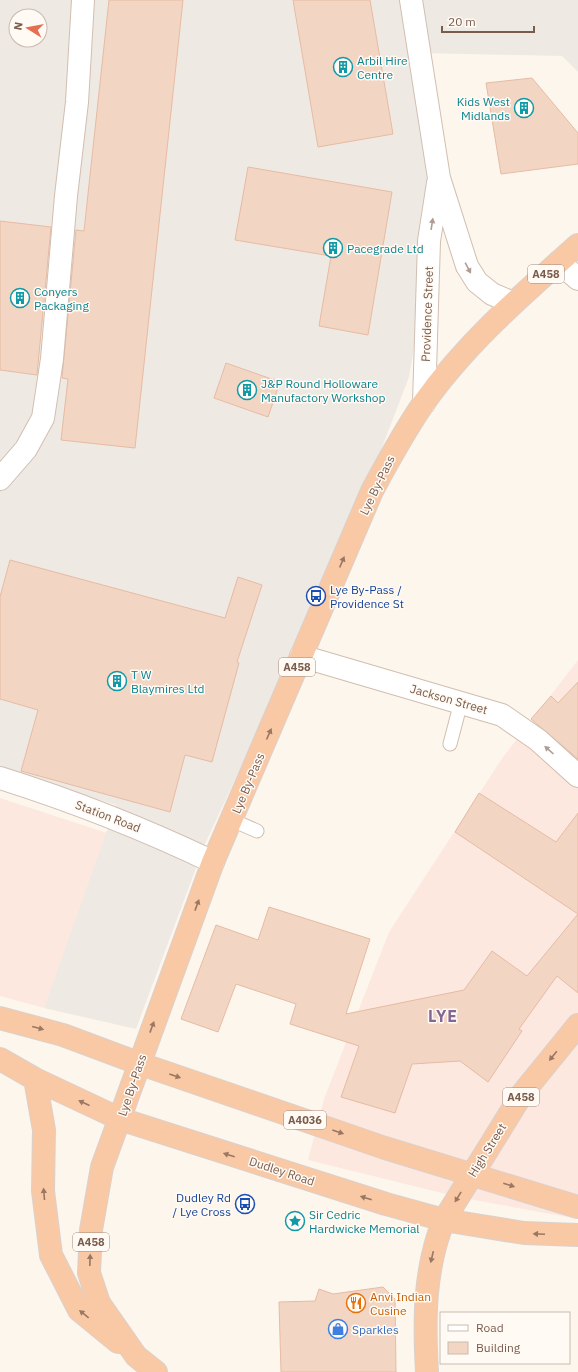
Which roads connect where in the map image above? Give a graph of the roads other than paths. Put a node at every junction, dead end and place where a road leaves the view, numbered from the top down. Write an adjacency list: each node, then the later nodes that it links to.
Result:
1 (83, 0): 9 (street)
2 (411, 0): 3 (street, Providence Street)
3 (439, 178): 7 (street, Providence Street, one-way to 7); 8 (street, Providence Street, one-way to 3)
4 (578, 245): 5 (highway, Lye By-Pass / A458)
5 (559, 262): 6 (street); 7 (highway, Lye By-Pass / A458)
6 (578, 278)
7 (513, 302): 8 (highway, Lye By-Pass / A458)
8 (424, 403): 10 (highway, Lye By-Pass / A458, one-way to 8)
9 (0, 479)
10 (301, 656): 11 (street, Jackson Street); 15 (highway, Lye By-Pass / A458, one-way to 10)
11 (461, 702): 12 (lane); 13 (street, Jackson Street, one-way to 11)
12 (450, 744)
13 (578, 776)
14 (0, 778): 17 (street, Station Road)
15 (232, 820): 16 (lane); 17 (highway, Lye By-Pass / A458)
16 (257, 831)
17 (213, 862): 21 (highway, Lye By-Pass / A458, one-way to 17)
18 (0, 1018): 21 (highway, A4036, one-way to 21)
19 (578, 1025): 24 (highway, High Street / A458, one-way to 24)
20 (0, 1059): 22 (highway, Dudley Road)
21 (138, 1064): 23 (highway, Lye By-Pass / A458); 24 (highway, A4036, one-way to 24)
22 (35, 1079): 23 (highway, Dudley Road, one-way to 22); 28 (highway, one-way to 22)
23 (120, 1119): 26 (highway, Dudley Road, one-way to 23); 28 (highway, Lye By-Pass / A458, one-way to 23)
24 (472, 1174): 25 (highway, A4036, one-way to 25); 26 (highway, High Street / A458, one-way to 26)
25 (578, 1207)
26 (444, 1220): 27 (highway, Dudley Road, one-way to 26); 30 (highway, A458, one-way to 30)
27 (578, 1235)
28 (136, 1356): 29 (highway, Lye By-Pass / A458)
29 (156, 1372)
30 (427, 1372)

